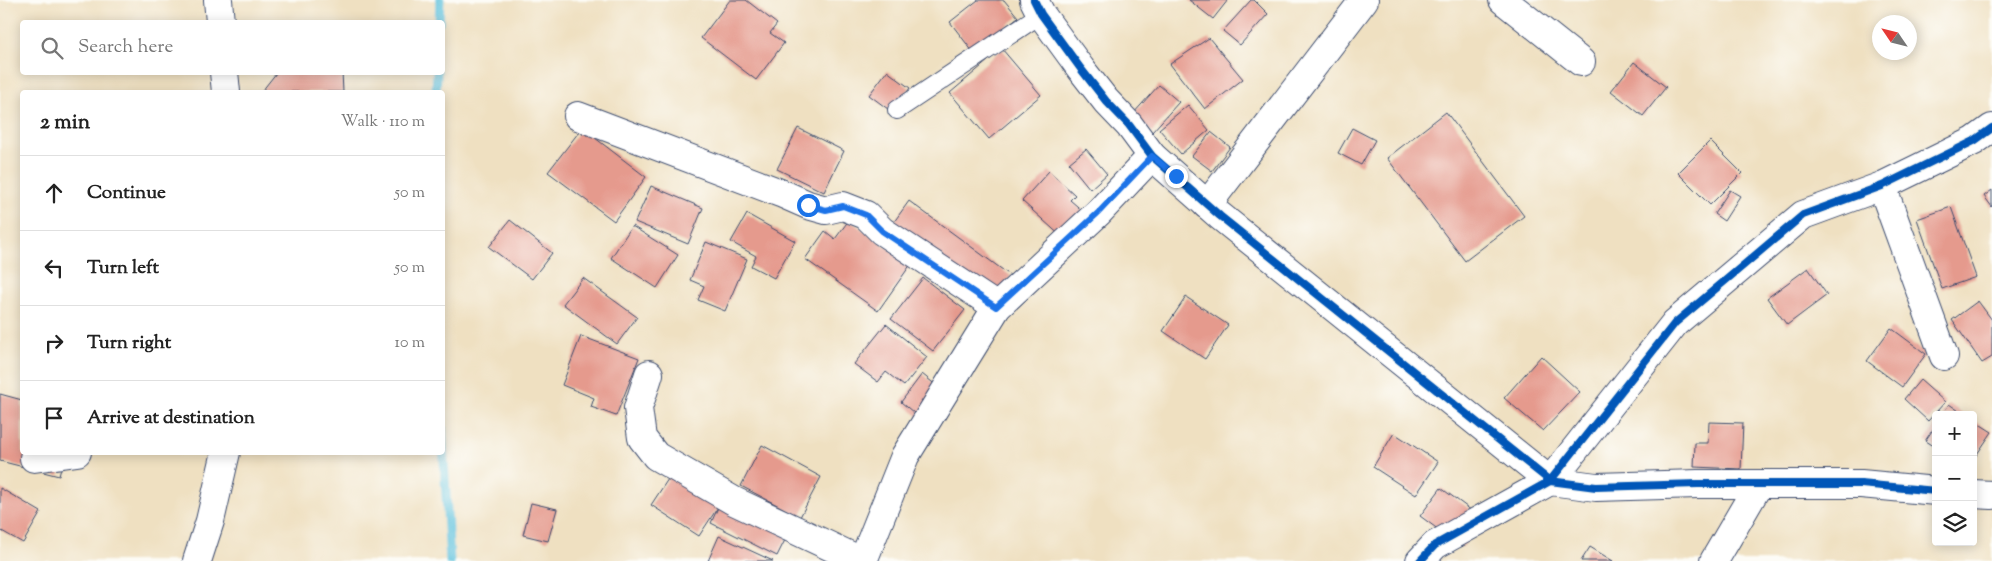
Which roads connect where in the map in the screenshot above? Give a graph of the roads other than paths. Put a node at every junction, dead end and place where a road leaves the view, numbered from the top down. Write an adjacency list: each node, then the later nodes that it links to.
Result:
1 (218, 0): 5 (street)
2 (1364, 0): 14 (street)
3 (1503, 0): 6 (street)
4 (1038, 7): 9 (lane); 12 (street)
5 (220, 20)
6 (1581, 62)
7 (224, 75): 8 (street)
8 (226, 90)
9 (897, 110)
10 (578, 116): 15 (street)
11 (1992, 128): 13 (street)
12 (1152, 156): 14 (street); 15 (street)
13 (1882, 186): 16 (street); 21 (street)
14 (1208, 205): 21 (street)
15 (996, 307): 27 (street)
16 (1944, 356)
17 (649, 374): 27 (street)
18 (56, 455): 20 (street)
19 (225, 455): 26 (street)
20 (34, 458)
21 (1550, 481): 22 (street); 28 (street)
22 (1759, 484): 23 (street); 29 (street)
23 (1932, 490)
24 (1977, 494): 25 (street)
25 (1992, 495)
26 (197, 561)
27 (862, 561)
28 (1420, 561)
29 (1714, 561)

